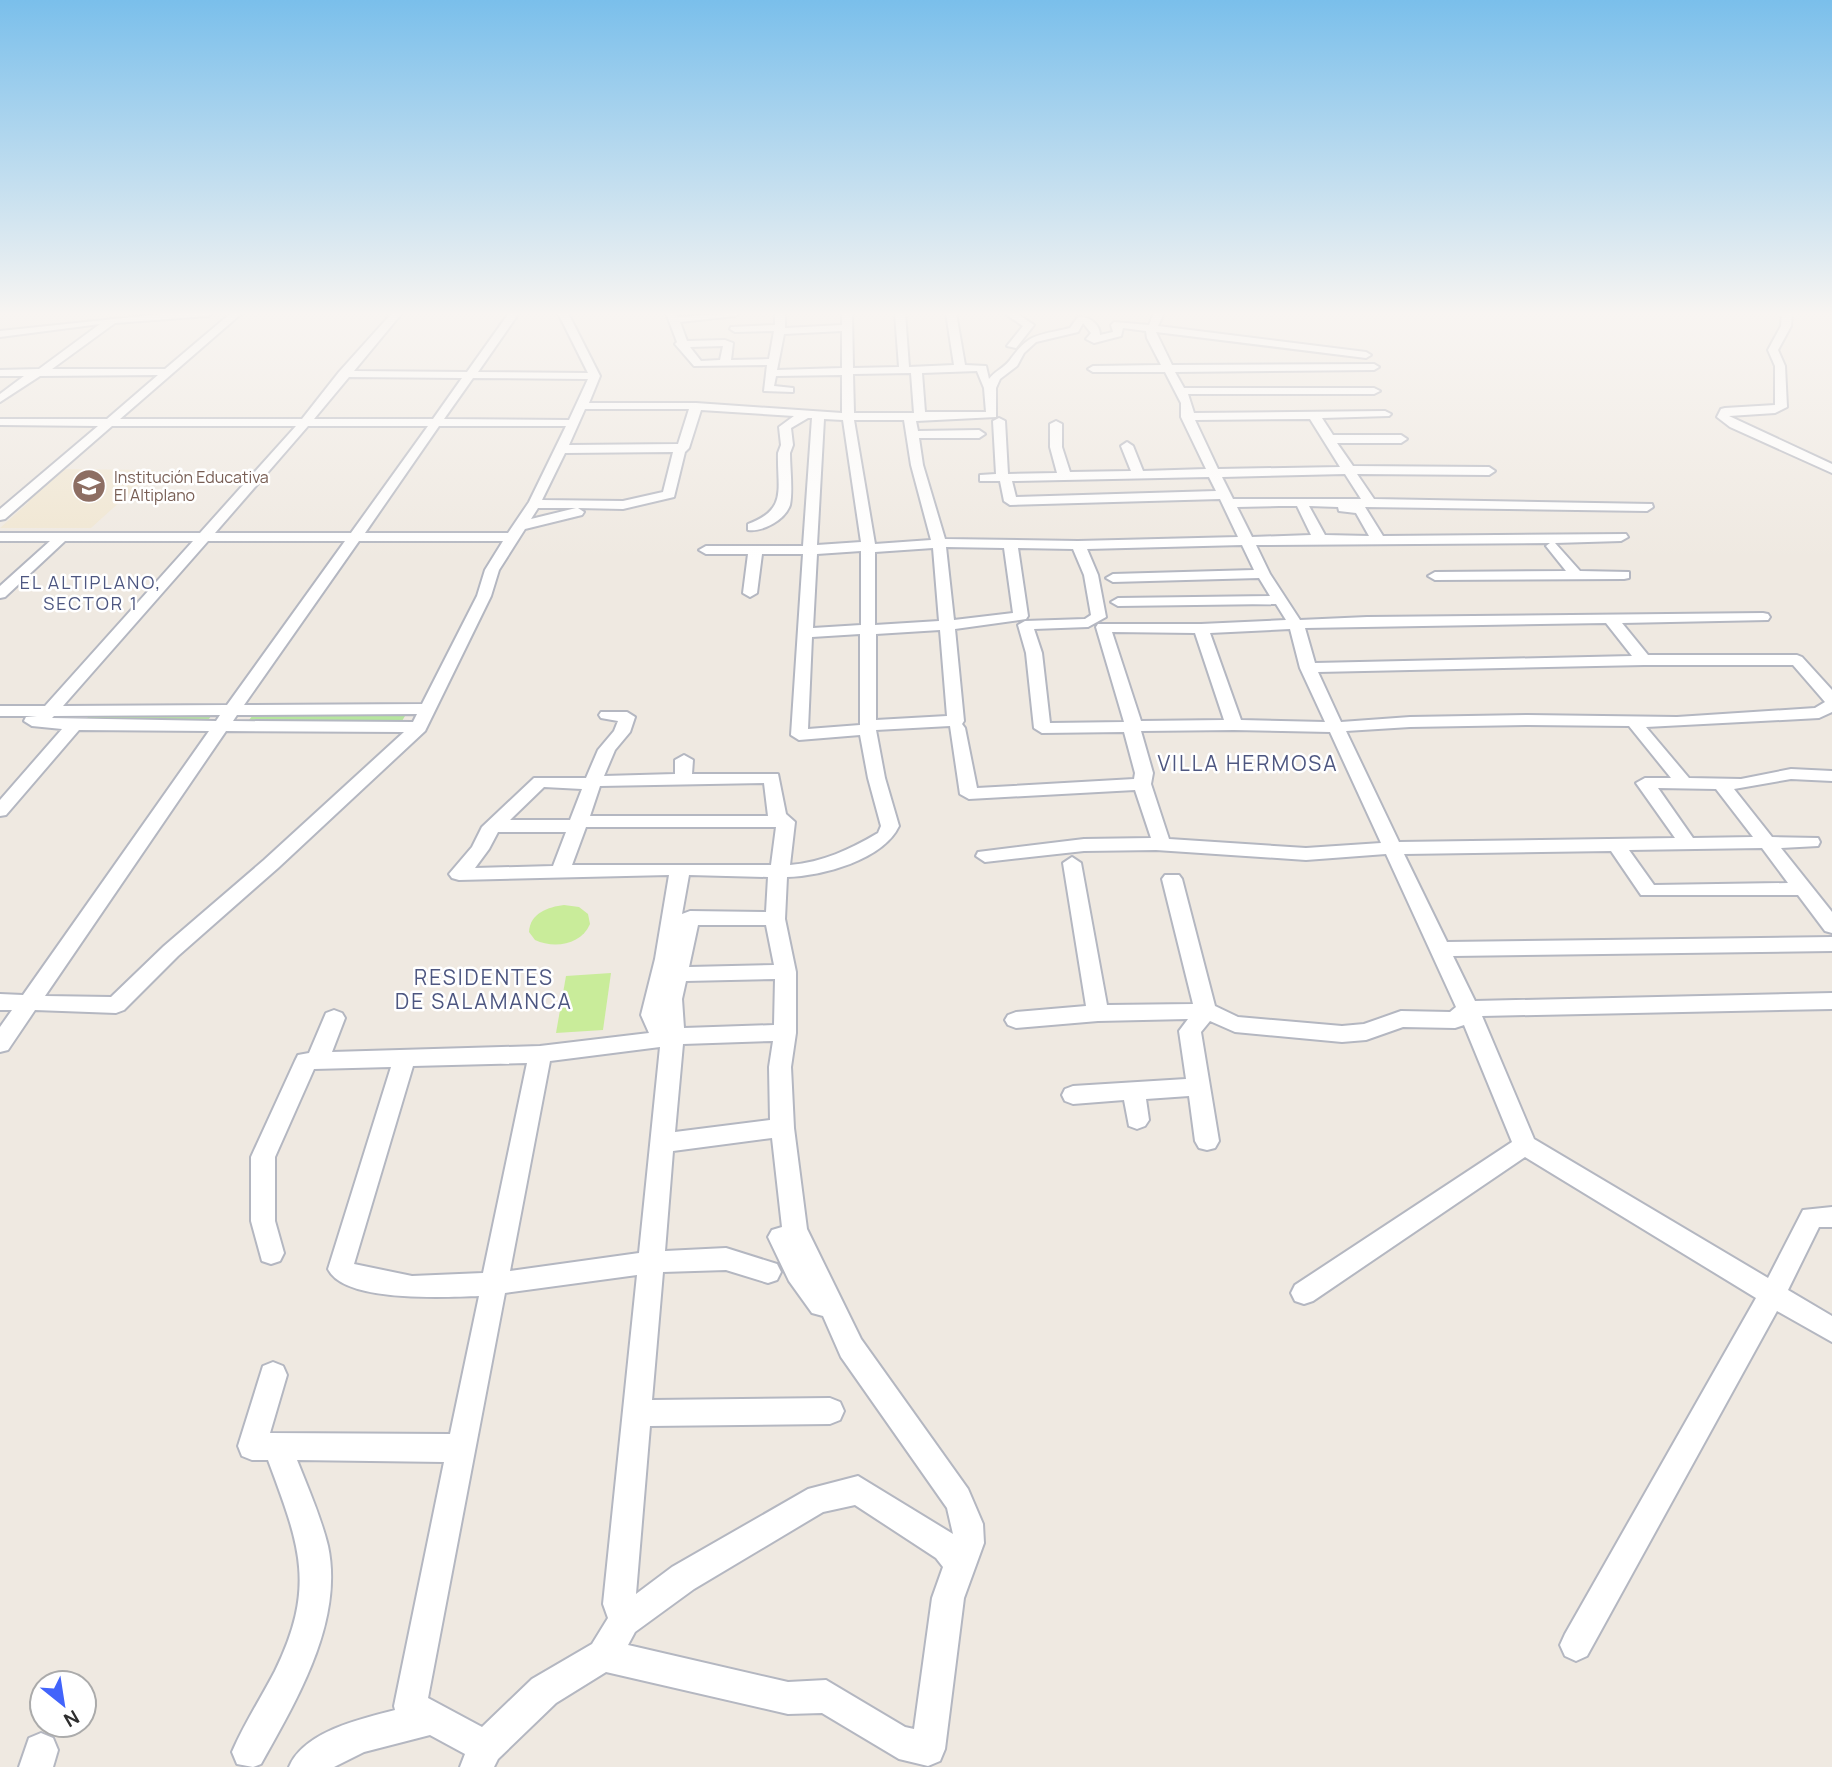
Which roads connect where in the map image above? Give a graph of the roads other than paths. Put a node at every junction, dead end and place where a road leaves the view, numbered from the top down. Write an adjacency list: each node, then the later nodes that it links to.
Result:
1 (15, 395): 14 (street)
2 (140, 395): 27 (street)
3 (326, 395): 24 (street)
4 (456, 395): 25 (street)
5 (586, 395): 12 (street)
6 (788, 395): 15 (street)
7 (848, 395): 20 (street)
8 (916, 395): 19 (street)
9 (991, 395): 19 (street)
10 (1182, 395): 21 (street)
11 (1781, 395): 36 (street)
12 (581, 406): 13 (street); 28 (street)
13 (696, 406): 15 (street); 34 (street)
14 (0, 409)
15 (786, 414): 18 (street)
16 (1313, 414): 17 (street); 21 (street); 31 (street)
17 (1385, 414)
18 (811, 415): 20 (street); 51 (street); 68 (street)
19 (920, 416): 20 (street); 30 (street)
20 (848, 417): 66 (street)
21 (1188, 417): 39 (street)
22 (999, 421): 41 (street)
23 (0, 424): 27 (street)
24 (303, 424): 25 (street); 27 (street); 57 (street)
25 (435, 424): 28 (street); 58 (street)
26 (1056, 424): 43 (street)
27 (105, 425): 44 (street); 50 (street)
28 (571, 426): 35 (street)
29 (979, 434): 30 (street)
30 (914, 435): 62 (street)
31 (1329, 439): 32 (street); 37 (street)
32 (1401, 439)
33 (1127, 446): 40 (street)
34 (682, 448): 35 (street); 48 (street)
35 (561, 449): 47 (street)
36 (1832, 469)
37 (1351, 470): 38 (street); 39 (street); 46 (street)
38 (1489, 471)
39 (1212, 474): 40 (street); 45 (street)
40 (1139, 476): 43 (street)
41 (1004, 477): 42 (street); 43 (street); 45 (street)
42 (984, 478)
43 (1065, 478)
44 (0, 499)
45 (1225, 499): 46 (street); 61 (street)
46 (1370, 503): 49 (street)
47 (534, 504): 48 (street); 52 (street)
48 (609, 505): 52 (street)
49 (1647, 507)
50 (0, 516)
51 (753, 527)
52 (516, 531): 58 (street); 92 (street)
53 (0, 535): 54 (street); 55 (street)
54 (62, 537): 55 (street); 76 (street)
55 (107, 537): 57 (street)
56 (1621, 537): 60 (street)
57 (200, 538): 58 (street); 86 (street)
58 (354, 538): 91 (street)
59 (1320, 539): 60 (street); 60 (street); 61 (street)
60 (1378, 540)
61 (1247, 541): 64 (street); 70 (street)
62 (939, 543): 63 (street); 66 (street); 81 (street)
63 (1010, 543): 64 (street); 81 (street)
64 (1078, 545): 99 (street)
65 (1553, 546): 73 (street)
66 (867, 547): 68 (street); 83 (street)
67 (706, 550): 69 (street)
68 (811, 550): 69 (street); 85 (street)
69 (755, 551): 75 (street)
70 (1264, 574): 74 (street); 77 (street)
71 (1624, 575): 73 (street)
72 (1435, 576): 73 (street)
73 (1577, 576)
74 (1113, 578)
75 (750, 593)
76 (0, 594)
77 (1280, 600): 78 (street); 82 (street)
78 (1118, 602)
79 (1763, 617): 80 (street)
80 (1610, 618): 82 (street); 87 (street)
81 (949, 625): 83 (street); 102 (street)
82 (1297, 626): 84 (street); 88 (street)
83 (868, 628): 85 (street); 102 (street)
84 (1201, 629): 97 (street); 99 (street)
85 (805, 633): 102 (street)
86 (96, 657): 90 (street); 93 (street)
87 (1644, 660): 88 (street); 89 (street)
88 (1308, 668): 103 (street)
89 (1832, 703): 96 (street)
90 (0, 709): 93 (street)
91 (233, 709): 92 (street); 93 (street); 100 (street)
92 (429, 709): 101 (street)
93 (46, 715): 95 (street); 98 (street)
94 (607, 715): 108 (street)
95 (0, 718)
96 (1633, 721): 103 (street); 110 (street)
97 (1234, 724): 99 (street); 103 (street)
98 (74, 725): 100 (street); 112 (street)
99 (1132, 726): 109 (street)
100 (220, 727): 101 (street); 137 (street)
101 (419, 727): 137 (street)
102 (868, 727): 125 (street)
103 (1336, 727): 121 (street)
104 (957, 728): 109 (street)
105 (684, 760): 107 (street)
106 (1832, 776): 111 (street)
107 (682, 779): 108 (street); 113 (street)
108 (593, 782): 114 (street); 115 (street)
109 (1142, 784): 119 (street)
110 (1685, 784): 111 (street); 118 (street)
111 (1721, 784): 117 (street)
112 (0, 811)
113 (786, 822): 114 (street); 125 (street)
114 (578, 823): 115 (street); 126 (street)
115 (494, 826): 126 (street)
116 (1811, 842): 117 (street)
117 (1767, 843): 118 (street); 128 (street)
118 (1688, 844): 120 (street)
119 (1162, 845): 121 (street); 122 (street)
120 (1616, 845): 121 (street); 128 (street)
121 (1394, 848): 132 (street)
122 (985, 856)
123 (1072, 863): 140 (street)
124 (680, 869): 125 (street); 126 (street); 144 (street)
125 (778, 869): 129 (street)
126 (561, 870)
127 (1172, 879): 139 (street)
128 (1803, 889): 130 (street)
129 (775, 919): 133 (street); 134 (street)
130 (1832, 926)
131 (1832, 944): 132 (street)
132 (1439, 949): 138 (street)
133 (786, 972): 134 (street); 143 (street)
134 (678, 974): 144 (street)
135 (1832, 1001): 138 (street)
136 (0, 1002): 137 (street)
137 (31, 1003): 145 (street)
138 (1468, 1009): 139 (street); 156 (street)
139 (1206, 1011): 140 (street); 149 (street)
140 (1098, 1013): 142 (street)
141 (334, 1018): 148 (street)
142 (1016, 1020)
143 (785, 1033): 144 (street); 153 (street)
144 (672, 1040): 146 (street); 155 (street)
145 (0, 1044)
146 (540, 1054): 147 (street); 162 (street)
147 (404, 1060): 148 (street); 162 (street)
148 (317, 1061): 159 (street)
149 (1197, 1087): 150 (street); 154 (street)
150 (1134, 1091): 151 (street); 152 (street)
151 (1073, 1095)
152 (1137, 1120)
153 (782, 1128): 155 (street); 166 (street)
154 (1207, 1141)
155 (661, 1143): 160 (street)
156 (1525, 1145): 163 (street); 164 (street)
157 (1832, 1217): 164 (street)
158 (780, 1237): 166 (street)
159 (271, 1252)
160 (652, 1262): 161 (street); 162 (street); 169 (street)
161 (768, 1272)
162 (493, 1284): 171 (street)
163 (1304, 1293)
164 (1773, 1294): 165 (street); 174 (street)
165 (1832, 1330)
166 (852, 1348): 172 (street)
167 (273, 1375): 170 (street)
168 (830, 1411): 169 (street)
169 (638, 1413): 173 (street)
170 (277, 1446): 171 (street); 177 (street)
171 (460, 1448): 176 (street)
172 (959, 1564): 173 (street); 175 (street)
173 (624, 1621): 175 (street)
174 (1576, 1645)
175 (603, 1655): 178 (street)
176 (429, 1719): 178 (street); 179 (street)
177 (249, 1752)
178 (481, 1757)
179 (306, 1767)

